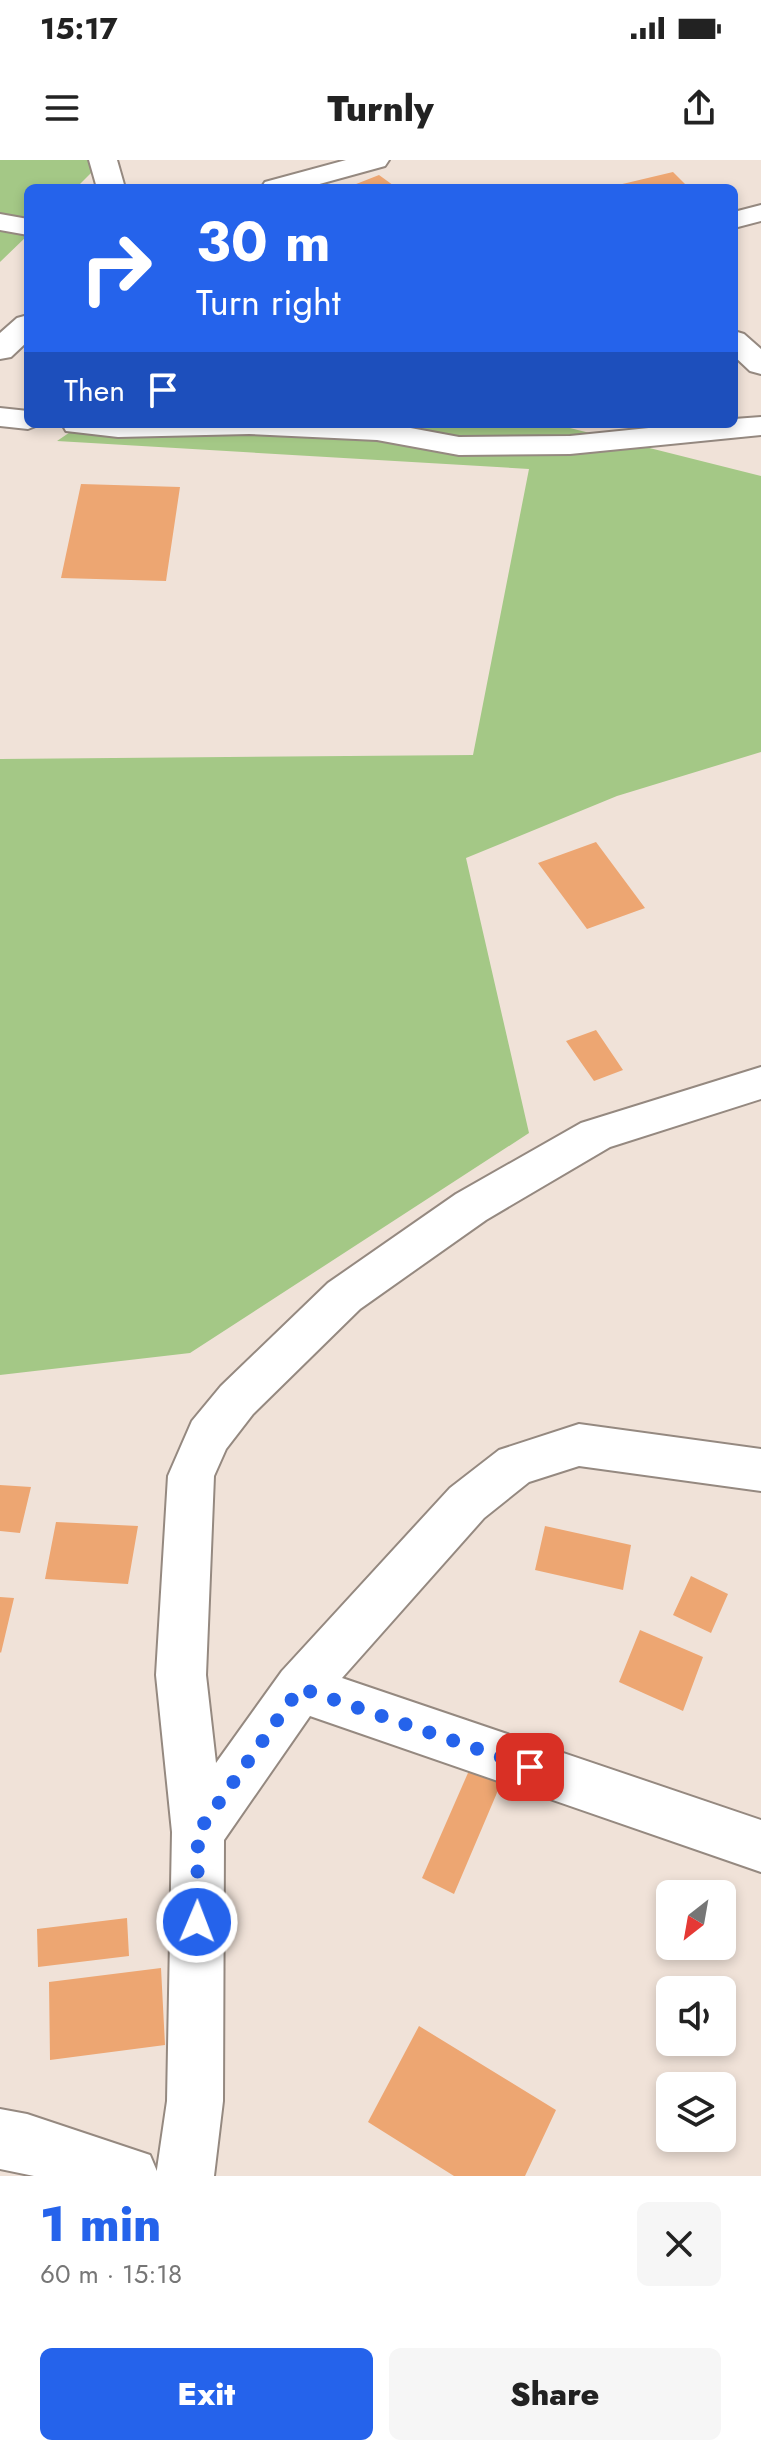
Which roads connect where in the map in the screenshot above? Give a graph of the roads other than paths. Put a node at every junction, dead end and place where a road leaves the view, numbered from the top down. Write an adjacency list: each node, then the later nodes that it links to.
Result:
1 (103, 160): 3 (street)
2 (376, 160): 4 (street)
3 (110, 184)
4 (289, 184)
5 (761, 213): 6 (street)
6 (738, 219)
7 (0, 222): 8 (street)
8 (24, 226)
9 (24, 328): 11 (street)
10 (738, 344): 12 (street)
11 (0, 350)
12 (761, 365)
13 (0, 417): 14 (street)
14 (24, 420)
15 (761, 426): 16 (street)
16 (313, 428)
17 (761, 1083): 20 (street)
18 (761, 1470): 19 (street)
19 (300, 1688): 20 (street); 21 (street)
20 (198, 1832): 24 (street)
21 (761, 1846)
22 (0, 2139): 23 (street)
23 (129, 2176)
24 (185, 2176)

